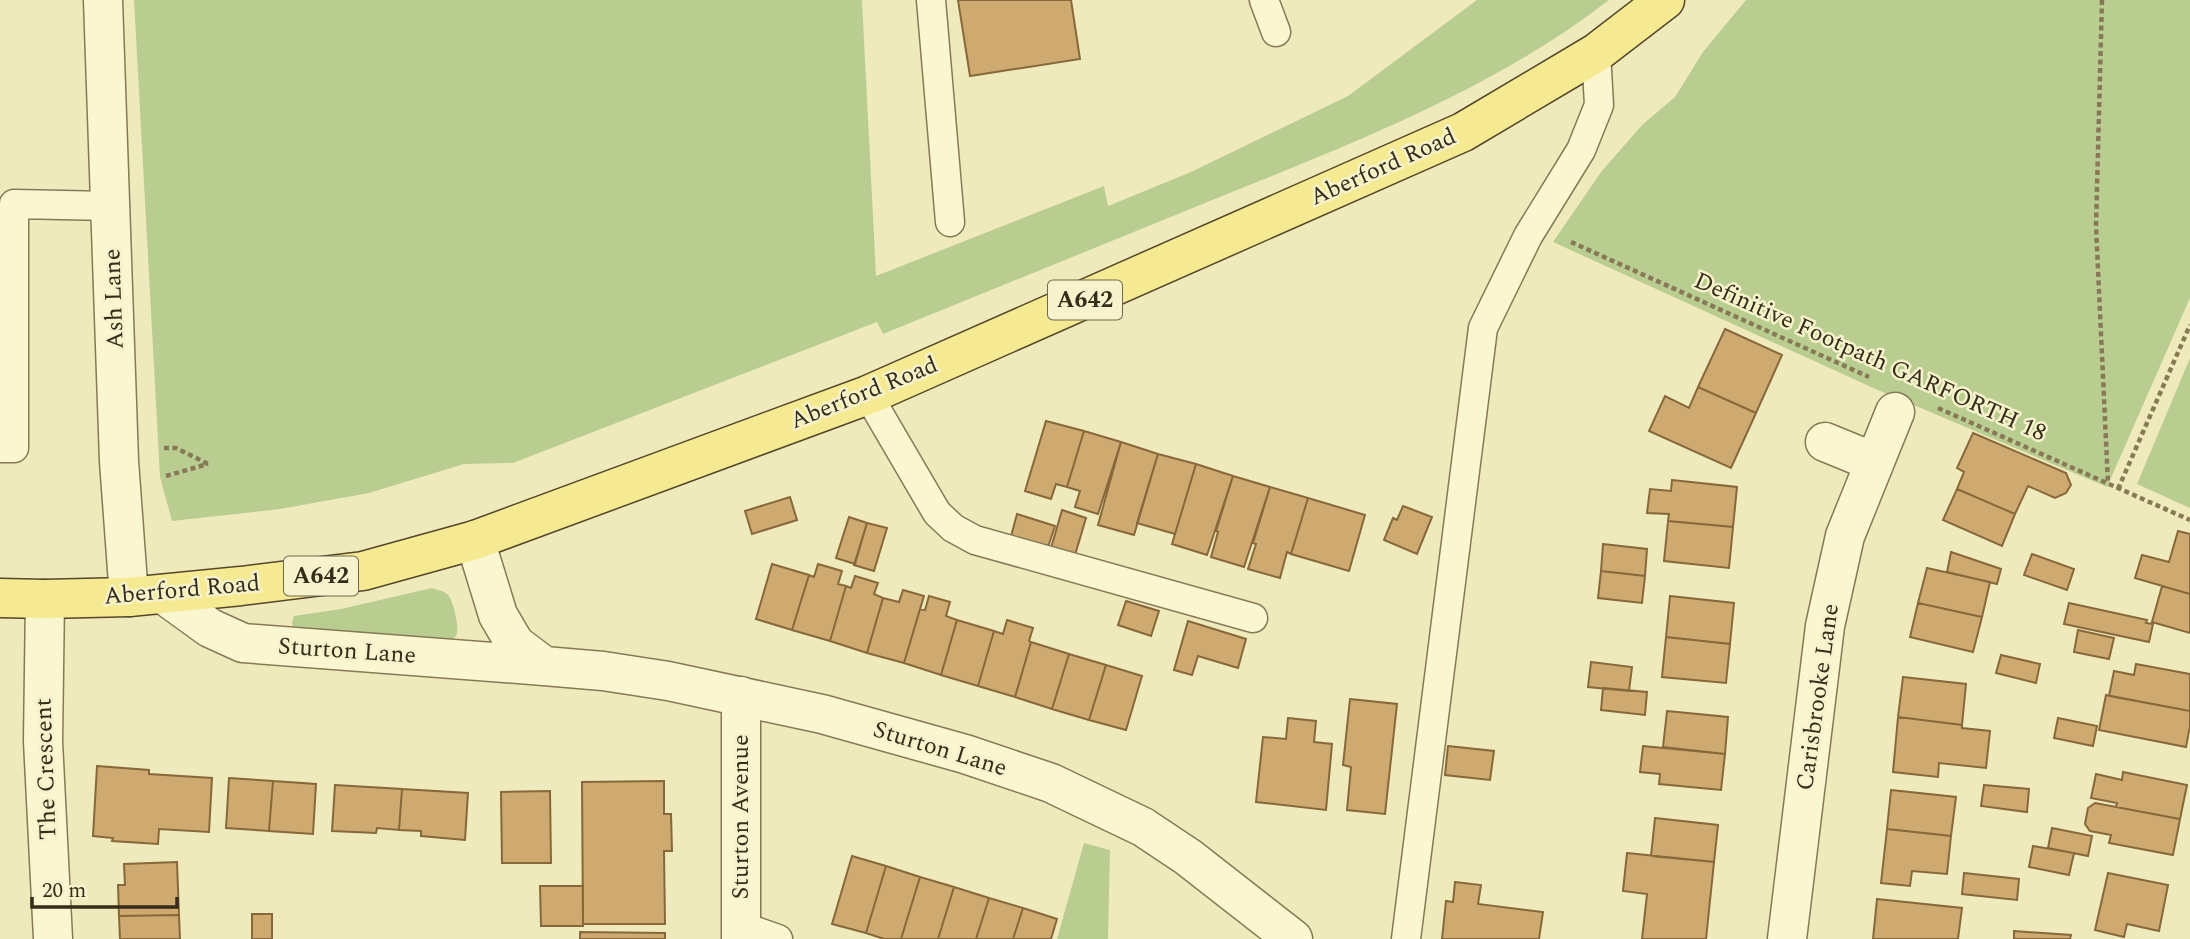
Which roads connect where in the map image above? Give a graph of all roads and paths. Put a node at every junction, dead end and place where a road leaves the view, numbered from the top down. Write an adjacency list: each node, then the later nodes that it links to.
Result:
1 (103, 0): 8 (street, Ash Lane)
2 (932, 0): 9 (lane)
3 (1264, 0): 6 (lane)
4 (1665, 0): 7 (main road, Aberford Road / A642)
5 (2102, 0): 17 (path)
6 (1276, 33)
7 (1596, 53): 10 (lane); 12 (main road, Aberford Road / A642)
8 (110, 205): 15 (lane); 21 (street, Ash Lane)
9 (950, 222)
10 (1537, 222): 13 (path, Definitive Footpath GARFORTH 18); 31 (lane)
11 (2190, 325): 18 (path)
12 (868, 395): 20 (main road, Aberford Road / A642); 24 (lane)
13 (1899, 398): 16 (street, Carisbrooke Lane); 17 (path, Definitive Footpath GARFORTH 18)
14 (1825, 442): 16 (street)
15 (0, 448)
16 (1874, 462): 32 (street, Carisbrooke Lane)
17 (2108, 484): 18 (path, Definitive Footpath GARFORTH 18)
18 (2118, 489): 19 (path, Definitive Footpath GARFORTH 18)
19 (2190, 520)
20 (475, 540): 21 (main road, Aberford Road / A642); 25 (street)
21 (146, 595): 23 (main road, Aberford Road / A642); 25 (street, Sturton Lane)
22 (0, 598): 23 (main road, Aberford Road / A642)
23 (45, 599): 28 (street, The Crescent)
24 (1252, 618)
25 (544, 666): 26 (street, Sturton Lane)
26 (741, 696): 27 (street, Sturton Avenue); 30 (street, Sturton Lane)
27 (741, 933): 29 (lane)
28 (53, 939)
29 (778, 939)
30 (1293, 939)
31 (1406, 939)
32 (1787, 939)

